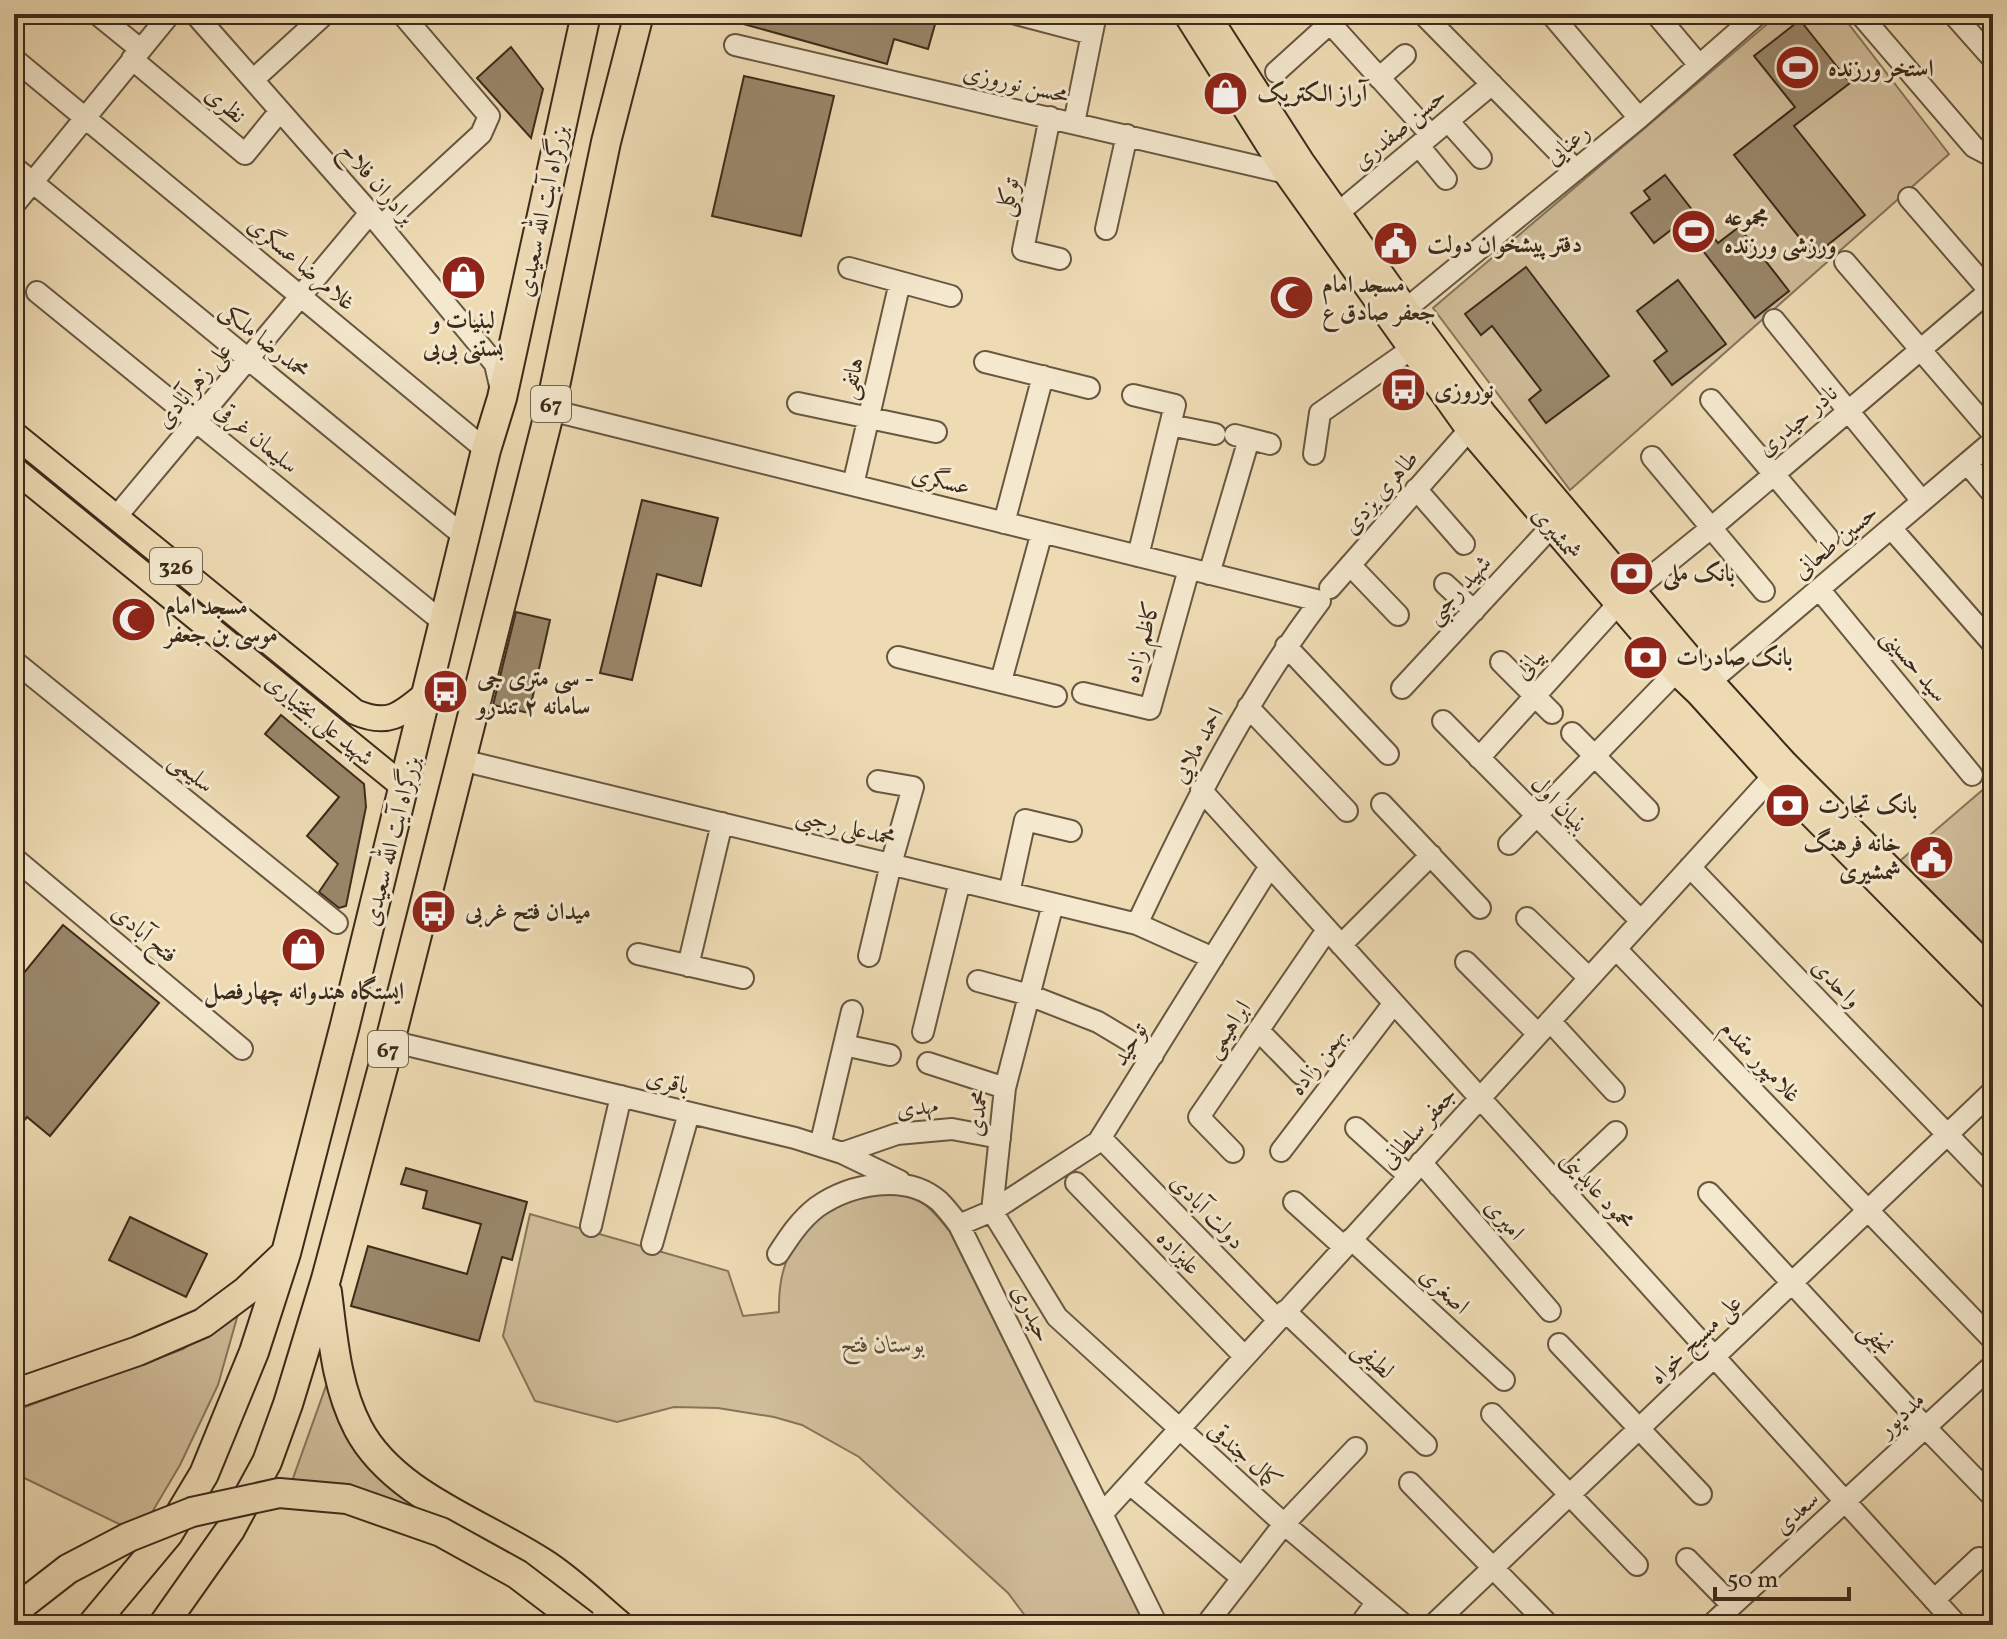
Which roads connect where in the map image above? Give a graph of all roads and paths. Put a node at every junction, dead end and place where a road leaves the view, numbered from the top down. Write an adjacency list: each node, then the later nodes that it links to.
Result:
1 (97, 14): 20 (street)
2 (170, 14): 20 (street)
3 (195, 14): 27 (street, برادران فلاح)
4 (325, 14): 27 (street)
5 (402, 14): 46 (street, علی زهرآبادی)
6 (586, 14): 66 (highway, بزرگراه آیت الله سعیدی / 67)
7 (639, 14): 69 (highway, بزرگراه آیت الله سعیدی / 67)
8 (1016, 14): 18 (street)
9 (1186, 14): 40 (main road, شمشیری)
10 (1207, 14): 40 (main road, شمشیری)
11 (1423, 14): 28 (street)
12 (1551, 14): 32 (street)
13 (1656, 14): 24 (street)
14 (1860, 14): 37 (street)
15 (1953, 14): 23 (street)
16 (1753, 15): 24 (street, رعنایی)
17 (1335, 19): 25 (street); 26 (street)
18 (1094, 24): 34 (street)
19 (735, 45): 31 (street, محسن نوروزی)
20 (136, 54): 29 (street, نظری); 30 (street)
21 (1405, 55): 26 (street)
22 (14, 59): 30 (street, غلامرضا عسگری)
23 (1993, 59)
24 (1699, 65): 32 (street, رعنایی)
25 (1276, 72)
26 (1379, 78): 36 (street)
27 (253, 80): 29 (street, برادران فلاح)
28 (1492, 84): 33 (street, حسن صفدری); 41 (street)
29 (280, 111): 46 (street, برادران فلاح)
30 (85, 117): 43 (street); 55 (street, غلامرضا عسگری)
31 (1050, 117): 34 (street, محسن نوروزی); 49 (street, توکلی)
32 (1639, 118): 41 (street, رعنایی)
33 (1448, 121): 36 (street, حسن صفدری); 38 (street)
34 (1074, 123): 35 (street, محسن نوروزی)
35 (1127, 135): 40 (street, محسن نوروزی); 48 (street)
36 (1425, 140): 42 (street); 47 (street, حسن صفدری)
37 (1993, 157)
38 (1481, 158)
39 (14, 167): 43 (street, محمدرضا ملکی)
40 (1294, 167): 47 (main road, شمشیری)
41 (1576, 170): 57 (street, رعنایی)
42 (1446, 179)
43 (32, 182): 45 (street); 61 (street, محمدرضا ملکی)
44 (1909, 198): 53 (street)
45 (14, 205)
46 (376, 219): 55 (street, علی زهرآبادی); 66 (street, برادران فلاح)
47 (1330, 219): 57 (main road, شمشیری)
48 (1106, 229)
49 (1060, 259)
50 (1845, 262): 60 (street)
51 (849, 268): 52 (street)
52 (900, 282): 56 (street); 72 (street, هاتفی)
53 (1992, 291): 60 (street, نادر حیدری)
54 (37, 292): 73 (street, سلیمان غرقی)
55 (301, 296): 61 (street, علی زهرآبادی); 81 (street, غلامرضا عسگری)
56 (951, 296)
57 (1397, 315): 59 (main road, شمشیری)
58 (1774, 320): 70 (street)
59 (1418, 344): 74 (main road, شمشیری); 82 (street)
60 (1920, 350): 70 (street, نادر حیدری); 77 (street)
61 (248, 359): 73 (street, علی زهرآبادی); 97 (street, محمدرضا ملکی)
62 (985, 362): 63 (street)
63 (1043, 376): 64 (street); 93 (street)
64 (1089, 388)
65 (1133, 395): 71 (street)
66 (502, 398): 81 (highway, بزرگراه آیت الله سعیدی / 67)
67 (1711, 400): 86 (street)
68 (798, 403): 72 (street)
69 (550, 410): 87 (street, عسگری); 131 (highway, بزرگراه آیت الله سعیدی / 67)
70 (1849, 410): 86 (street, نادر حیدری); 90 (street)
71 (1172, 415): 78 (street); 100 (street)
72 (869, 418): 75 (street); 87 (street, هاتفی)
73 (196, 422): 91 (street, علی زهرآبادی); 110 (street, سلیمان غرقی)
74 (1477, 422): 88 (street, طاهری یزدی); 92 (main road, شمشیری)
75 (936, 432)
76 (14, 434): 91 (main road, شهید علی بختیاری / 326)
77 (1993, 434)
78 (1233, 436): 80 (street); 102 (street)
79 (1993, 441): 84 (street, حسین طحانی)
80 (1270, 444)
81 (486, 450): 97 (highway, بزرگراه آیت الله سعیدی / 67)
82 (1314, 454)
83 (1652, 457): 94 (street)
84 (1967, 463): 89 (street); 90 (street, حسین طحانی)
85 (14, 469): 135 (main road, شهید علی بختیاری / 326)
86 (1774, 474): 94 (street, نادر حیدری); 98 (street)
87 (853, 485): 93 (street, عسگری)
88 (1416, 489): 99 (street); 101 (street, طاهری یزدی)
89 (1993, 494)
90 (1922, 501): 95 (street, حسین طحانی)
91 (116, 517): 120 (main road, شهید علی بختیاری / 326)
92 (1559, 519): 107 (main road, شمشیری); 108 (street, شهید رجبی)
93 (1004, 523): 96 (street, عسگری)
94 (1711, 528): 105 (street); 107 (street, نادر حیدری)
95 (1891, 528): 104 (street, حسین طحانی); 111 (street)
96 (1042, 532): 100 (street, عسگری); 117 (street)
97 (465, 537): 110 (highway, بزرگراه آیت الله سعیدی / 67)
98 (1828, 538)
99 (1464, 544)
100 (1138, 556): 102 (street, عسگری)
101 (1350, 565): 106 (street, طاهری یزدی); 109 (street)
102 (1199, 571): 106 (street, عسگری); 121 (street, کاظم زاده)
103 (1445, 584): 108 (street)
104 (1819, 589): 118 (street, حسین طحانی); 133 (street, سید حسینی)
105 (1764, 591)
106 (1325, 594): 112 (street, احمد ملایی)
107 (1625, 598): 116 (main road, شمشیری); 123 (street, بیانی)
108 (1474, 611): 119 (street, شهید رجبی)
109 (1398, 615)
110 (444, 623): 120 (highway, بزرگراه آیت الله سعیدی / 67)
111 (1993, 644)
112 (1286, 646): 124 (street, احمد ملایی); 128 (street)
113 (898, 657): 117 (street)
114 (14, 661): 155 (street, سلیمی)
115 (1501, 662): 123 (street)
116 (1683, 665): 118 (main road, شمشیری); 129 (street)
117 (1001, 681): 122 (street)
118 (1705, 687): 132 (main road, شمشیری)
119 (1402, 688)
120 (428, 692): 135 (highway, بزرگراه آیت الله سعیدی / 67)
121 (1083, 693)
122 (1056, 696)
123 (1534, 696): 125 (street); 130 (street, بیانی)
124 (1248, 707): 136 (street, احمد ملایی); 139 (street)
125 (1552, 713)
126 (1443, 721): 130 (street, بنیان اول)
127 (1572, 733): 129 (street)
128 (1388, 754)
129 (1594, 757): 138 (street); 140 (street)
130 (1479, 758): 140 (street, بنیان اول)
131 (461, 760): 141 (street, محمدعلی رجبی); 212 (highway, بزرگراه آیت الله سعیدی / 67)
132 (1779, 770): 148 (street, جعفر سلطانی); 164 (main road, شمشیری); 169 (main road, شمشیری)
133 (1972, 775)
134 (878, 781): 146 (street)
135 (404, 787): 210 (highway, بزرگراه آیت الله سعیدی / 67)
136 (1201, 790): 147 (street, محمود عابدینی); 156 (street, احمد ملایی)
137 (1382, 804): 144 (street)
138 (1648, 810)
139 (1347, 811)
140 (1535, 817): 143 (street); 154 (street, بنیان اول)
141 (722, 823): 146 (street, محمدعلی رجبی); 163 (street)
142 (1071, 831): 150 (street)
143 (1509, 844)
144 (1431, 855): 152 (street); 157 (street, ابراهیمی)
145 (14, 858): 177 (street, فتح آبادی)
146 (891, 864): 149 (street, محمدعلی رجبی); 160 (street)
147 (1270, 866): 157 (street, محمود عابدینی); 161 (street, توحید)
148 (1690, 867): 154 (street, جعفر سلطانی); 190 (street, واحدی)
149 (960, 881): 150 (street, محمدعلی رجبی); 174 (street)
150 (1009, 893): 151 (street, محمدعلی رجبی)
151 (1053, 904): 156 (street, محمدعلی رجبی); 168 (street, محمدی)
152 (1480, 908)
153 (1527, 918): 166 (street)
154 (1641, 921): 158 (street, جعفر سلطانی)
155 (337, 923)
156 (1137, 924): 161 (street, محمدعلی رجبی)
157 (1334, 937): 170 (street, محمود عابدینی); 173 (street, ابراهیمی)
158 (1616, 949): 166 (street, جعفر سلطانی); 204 (street, غلامپور مقدم)
159 (638, 954): 163 (street)
160 (869, 956)
161 (1213, 958): 179 (street, توحید)
162 (1466, 962): 172 (street)
163 (688, 966): 165 (street)
164 (1993, 972)
165 (743, 978)
166 (1589, 978): 172 (street, جعفر سلطانی)
167 (978, 981): 168 (street)
168 (1029, 995): 179 (street); 182 (street, محمدی)
169 (1993, 999)
170 (1394, 1003): 186 (street, محمود عابدینی); 194 (street, بهمن زاده)
171 (852, 1011): 176 (street)
172 (1544, 1027): 183 (street); 186 (street, جعفر سلطانی)
173 (1258, 1030): 181 (street); 195 (street, ابراهیمی)
174 (923, 1032)
175 (407, 1045): 185 (street, باقری)
176 (844, 1045): 178 (street); 193 (street)
177 (242, 1049)
178 (890, 1055)
179 (1153, 1055): 192 (street, توحید)
180 (928, 1063): 182 (street)
181 (1301, 1074)
182 (1005, 1088): 191 (street, محمدی)
183 (1614, 1091)
184 (1993, 1091): 190 (street, علی مسیح خواه)
185 (621, 1096): 187 (street, باقری); 207 (street)
186 (1480, 1098): 197 (street, جعفر سلطانی); 201 (street, محمود عابدینی)
187 (689, 1113): 193 (street, باقری); 209 (street)
188 (1356, 1128): 197 (street, امیری)
189 (1616, 1132): 201 (street)
190 (1947, 1135): 198 (street, واحدی); 204 (street, علی مسیح خواه)
191 (1000, 1138): 196 (street, مهدی); 205 (street, محمدی)
192 (1101, 1138): 205 (street, توحید); 215 (street, دولت آبادی)
193 (820, 1146): 196 (street, باقری)
194 (1281, 1151)
195 (1233, 1152)
196 (842, 1153): 200 (street, باقری)
197 (1415, 1169): 208 (street, جعفر سلطانی); 214 (street, امیری)
198 (1993, 1182)
199 (1076, 1183): 218 (street, علیزاده)
200 (911, 1186): 206 (street, حیدری); 211 (street)
201 (1559, 1186): 219 (street, محمود عابدینی)
202 (1709, 1193): 213 (street, نجفی)
203 (1294, 1202): 208 (street, اصغری)
204 (1868, 1210): 213 (street, علی مسیح خواه); 216 (street, غلامپور مقدم)
205 (992, 1211): 206 (street, توحید); 226 (street, کمال جندقی)
206 (959, 1225): 235 (street, حیدری)
207 (591, 1226)
208 (1348, 1243): 215 (street, جعفر سلطانی); 221 (street, اصغری)
209 (652, 1244)
210 (286, 1253): 222 (highway); 247 (highway, بزرگراه آیت الله سعیدی / 67)
211 (778, 1254)
212 (326, 1279): 248 (highway, بزرگراه آیت الله سعیدی / 67); 250 (highway)
213 (1791, 1283): 219 (street, علی مسیح خواه); 224 (street, نجفی)
214 (1550, 1311)
215 (1282, 1315): 218 (street, جعفر سلطانی); 227 (street, لطیفی)
216 (1993, 1340)
217 (1559, 1344): 225 (street)
218 (1244, 1356): 226 (street, جعفر سلطانی)
219 (1714, 1357): 225 (street, علی مسیح خواه); 234 (street, محمود عابدینی)
220 (1993, 1365): 224 (street, مددپور)
221 (1504, 1380)
222 (14, 1394)
223 (1492, 1414): 232 (street)
224 (1925, 1427): 233 (street, نجفی); 234 (street, مددپور)
225 (1640, 1428): 231 (street); 232 (street, علی مسیح خواه)
226 (1178, 1429): 230 (street, جعفر سلطانی); 236 (street, کمال جندقی)
227 (1426, 1445)
228 (1356, 1448): 236 (street)
229 (1410, 1483): 240 (street)
230 (1130, 1484): 235 (street, جعفر سلطانی); 241 (street)
231 (1701, 1494)
232 (1570, 1495): 239 (street); 240 (street, علی مسیح خواه)
233 (1993, 1497)
234 (1845, 1501): 242 (street, محمود عابدینی); 244 (street, سعدی)
235 (1102, 1514): 251 (street, حیدری)
236 (1284, 1524): 241 (street); 243 (street, کمال جندقی)
237 (1979, 1558): 242 (street)
238 (1687, 1559): 244 (street)
239 (1637, 1565)
240 (1493, 1569): 246 (street); 255 (street, علی مسیح خواه)
241 (1242, 1578): 252 (street)
242 (1934, 1600): 257 (street, محمود عابدینی)
243 (1376, 1603): 253 (street); 254 (street, کمال جندقی)
244 (1732, 1605): 256 (street, سعدی)
245 (14, 1611): 249 (highway, bridge)
246 (1545, 1621)
247 (92, 1625)
248 (163, 1625)
249 (584, 1625)
250 (619, 1625)
251 (1157, 1625)
252 (1206, 1625)
253 (1360, 1625)
254 (1404, 1625)
255 (1433, 1625)
256 (1711, 1625)
257 (1957, 1625)

